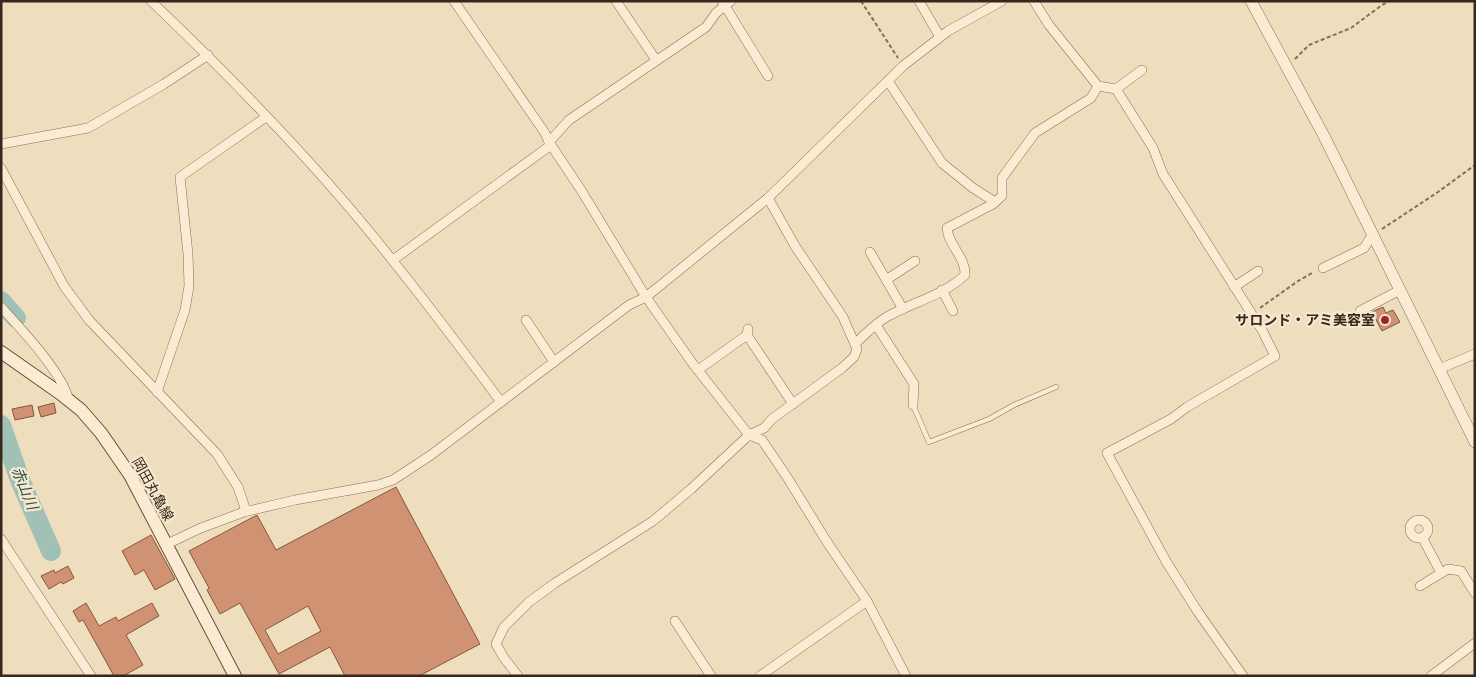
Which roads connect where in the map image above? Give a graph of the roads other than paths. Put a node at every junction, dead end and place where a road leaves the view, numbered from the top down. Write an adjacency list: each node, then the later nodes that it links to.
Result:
1 (151, 1): 10 (street)
2 (454, 1): 19 (street)
3 (616, 1): 11 (street)
4 (919, 1): 9 (street)
5 (1002, 1): 9 (street)
6 (1034, 1): 15 (street)
7 (1251, 1): 23 (street)
8 (726, 3): 11 (street); 13 (street)
9 (940, 37): 14 (street)
10 (208, 55): 17 (street); 18 (street)
11 (656, 60): 19 (street)
12 (1142, 70): 16 (street)
13 (768, 76)
14 (888, 81): 21 (street); 22 (street)
15 (1098, 86): 16 (street); 22 (street)
16 (1116, 89): 30 (street)
17 (266, 117): 25 (street); 47 (street)
18 (1, 144)
19 (550, 144): 25 (street); 33 (street)
20 (1, 168): 47 (street)
21 (768, 198): 33 (street); 40 (street)
22 (995, 202): 31 (street)
23 (1373, 234): 27 (street); 32 (street)
24 (870, 252): 29 (street)
25 (393, 260): 49 (street)
26 (916, 261): 29 (street)
27 (1323, 268)
28 (1258, 272): 30 (street)
29 (886, 280): 35 (street)
30 (1234, 287): 71 (street)
31 (942, 290): 35 (street); 36 (street)
32 (1400, 290): 37 (street); 44 (street)
33 (646, 297): 43 (street); 45 (street)
34 (1, 307): 48 (street)
35 (904, 310): 39 (street)
36 (953, 311)
37 (1360, 311)
38 (526, 320): 43 (street)
39 (876, 325): 40 (street); 51 (street)
40 (855, 344): 50 (street)
41 (1, 352): 48 (main road, 岡田丸亀線)
42 (1475, 354): 44 (street)
43 (554, 362): 49 (street)
44 (1439, 369): 53 (street)
45 (698, 370): 50 (street); 52 (street)
46 (1056, 387): 51 (lane)
47 (157, 392): 54 (street)
48 (70, 401): 57 (main road, 岡田丸亀線)
49 (501, 402): 54 (street)
50 (793, 404): 52 (street)
51 (913, 405)
52 (749, 435): 61 (street); 67 (street)
53 (1475, 442)
54 (246, 511): 57 (street)
55 (1422, 537): 58 (street)
56 (1, 539): 65 (street)
57 (167, 544): 66 (main road, 岡田丸亀線)
58 (1441, 573): 59 (street); 60 (street)
59 (1420, 586)
60 (1475, 593)
61 (867, 602): 69 (street); 70 (street)
62 (675, 621): 68 (street)
63 (1475, 643): 64 (street)
64 (1436, 674)
65 (91, 676)
66 (235, 676)
67 (518, 676)
68 (711, 676)
69 (760, 676)
70 (906, 676)
71 (1243, 676)

